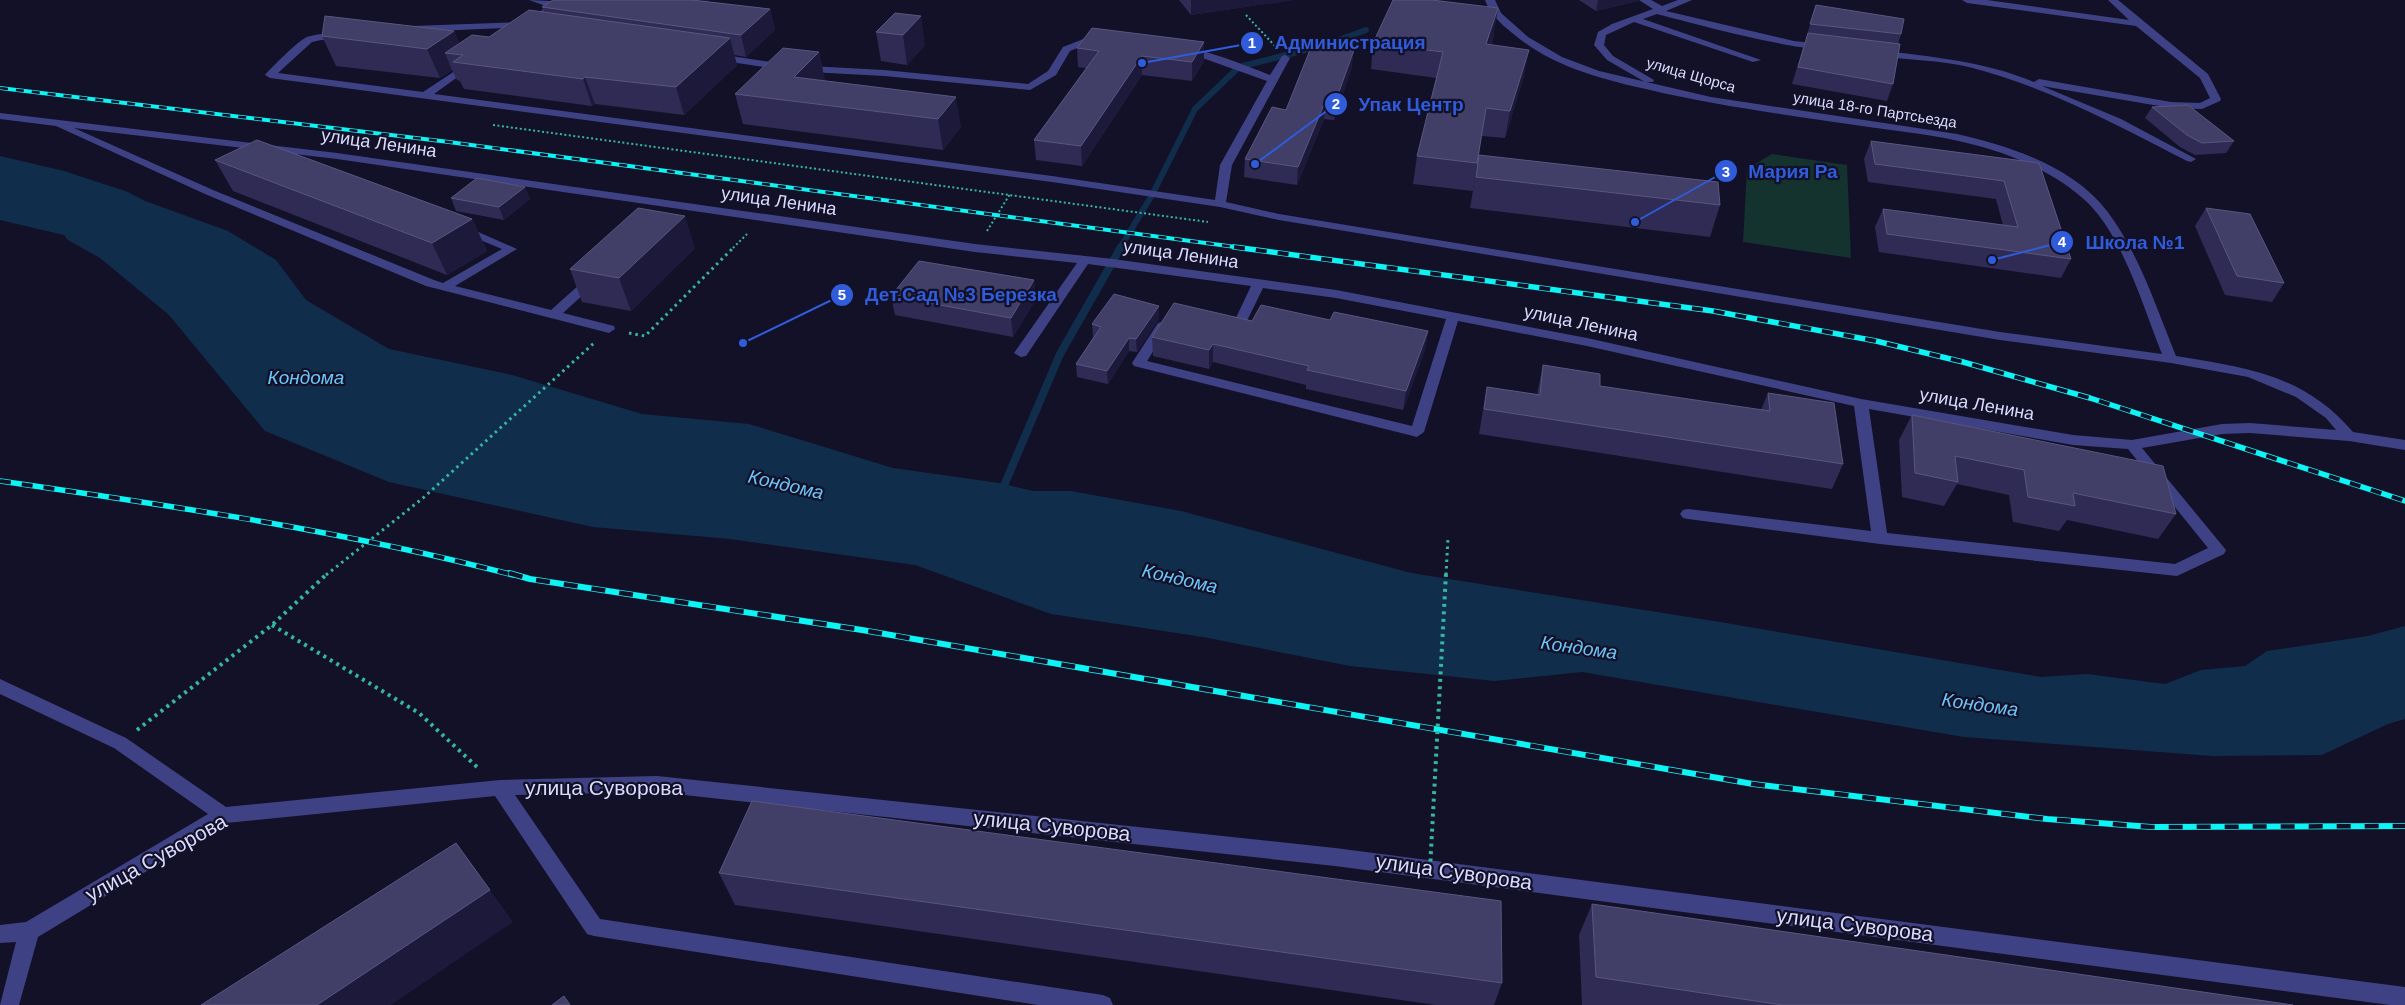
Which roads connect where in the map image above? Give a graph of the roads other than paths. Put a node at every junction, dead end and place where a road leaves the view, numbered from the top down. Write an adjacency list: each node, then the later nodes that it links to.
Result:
1 (534, 0): 11 (street)
2 (1490, 0): 25 (street, улица 18-го Партсьезда)
3 (1644, 0): 7 (street)
4 (1687, 0): 7 (street, улица Щорса)
5 (1967, 0): 9 (street)
6 (2113, 0): 9 (street)
7 (1658, 10): 8 (street, улица Щорса); 16 (street)
8 (1633, 20): 21 (street); 25 (street, улица Щорса)
9 (2139, 24): 22 (street)
10 (402, 29): 11 (street)
11 (530, 29): 13 (street)
12 (351, 35): 24 (street)
13 (511, 38)
14 (1109, 41): 18 (street)
15 (1171, 47): 23 (street)
16 (1838, 49)
17 (1866, 52): 22 (street)
18 (703, 55)
19 (1285, 58): 23 (street)
20 (475, 60): 24 (street)
21 (1756, 60)
22 (2011, 76): 29 (street)
23 (1273, 80): 31 (street)
24 (426, 95): 31 (street)
25 (1740, 105): 43 (street, улица 18-го Партсьезда)
26 (0, 116): 27 (street, улица Ленина)
27 (53, 122): 28 (street, улица Ленина); 36 (street)
28 (271, 147): 30 (street); 33 (street, улица Ленина)
29 (2191, 159)
30 (315, 166)
31 (1220, 204): 43 (street)
32 (448, 223): 36 (street)
33 (1084, 261): 35 (street, улица Ленина); 42 (street)
34 (602, 270): 38 (street)
35 (1260, 283): 39 (street, улица Ленина); 40 (street)
36 (444, 287): 38 (street)
37 (1172, 313): 39 (street)
38 (553, 314): 41 (street)
39 (1453, 317): 44 (street, улица Ленина)
40 (1219, 324)
41 (605, 332)
42 (1021, 353)
43 (2171, 359): 45 (street)
44 (1861, 403): 46 (street, улица Ленина); 49 (street)
45 (2349, 436): 46 (street, улица Ленина); 47 (street, улица Ленина)
46 (2132, 444): 49 (street)
47 (2405, 445)
48 (1688, 514): 49 (street)
49 (1880, 538)
50 (0, 686): 52 (street)
51 (500, 788): 52 (street, улица Суворова); 55 (street, улица Суворова); 57 (street, улица Суворова)
52 (223, 815): 53 (street, улица Суворова)
53 (29, 931): 54 (street); 56 (street)
54 (0, 934)
55 (2405, 997)
56 (9, 1005)
57 (1102, 1005)

